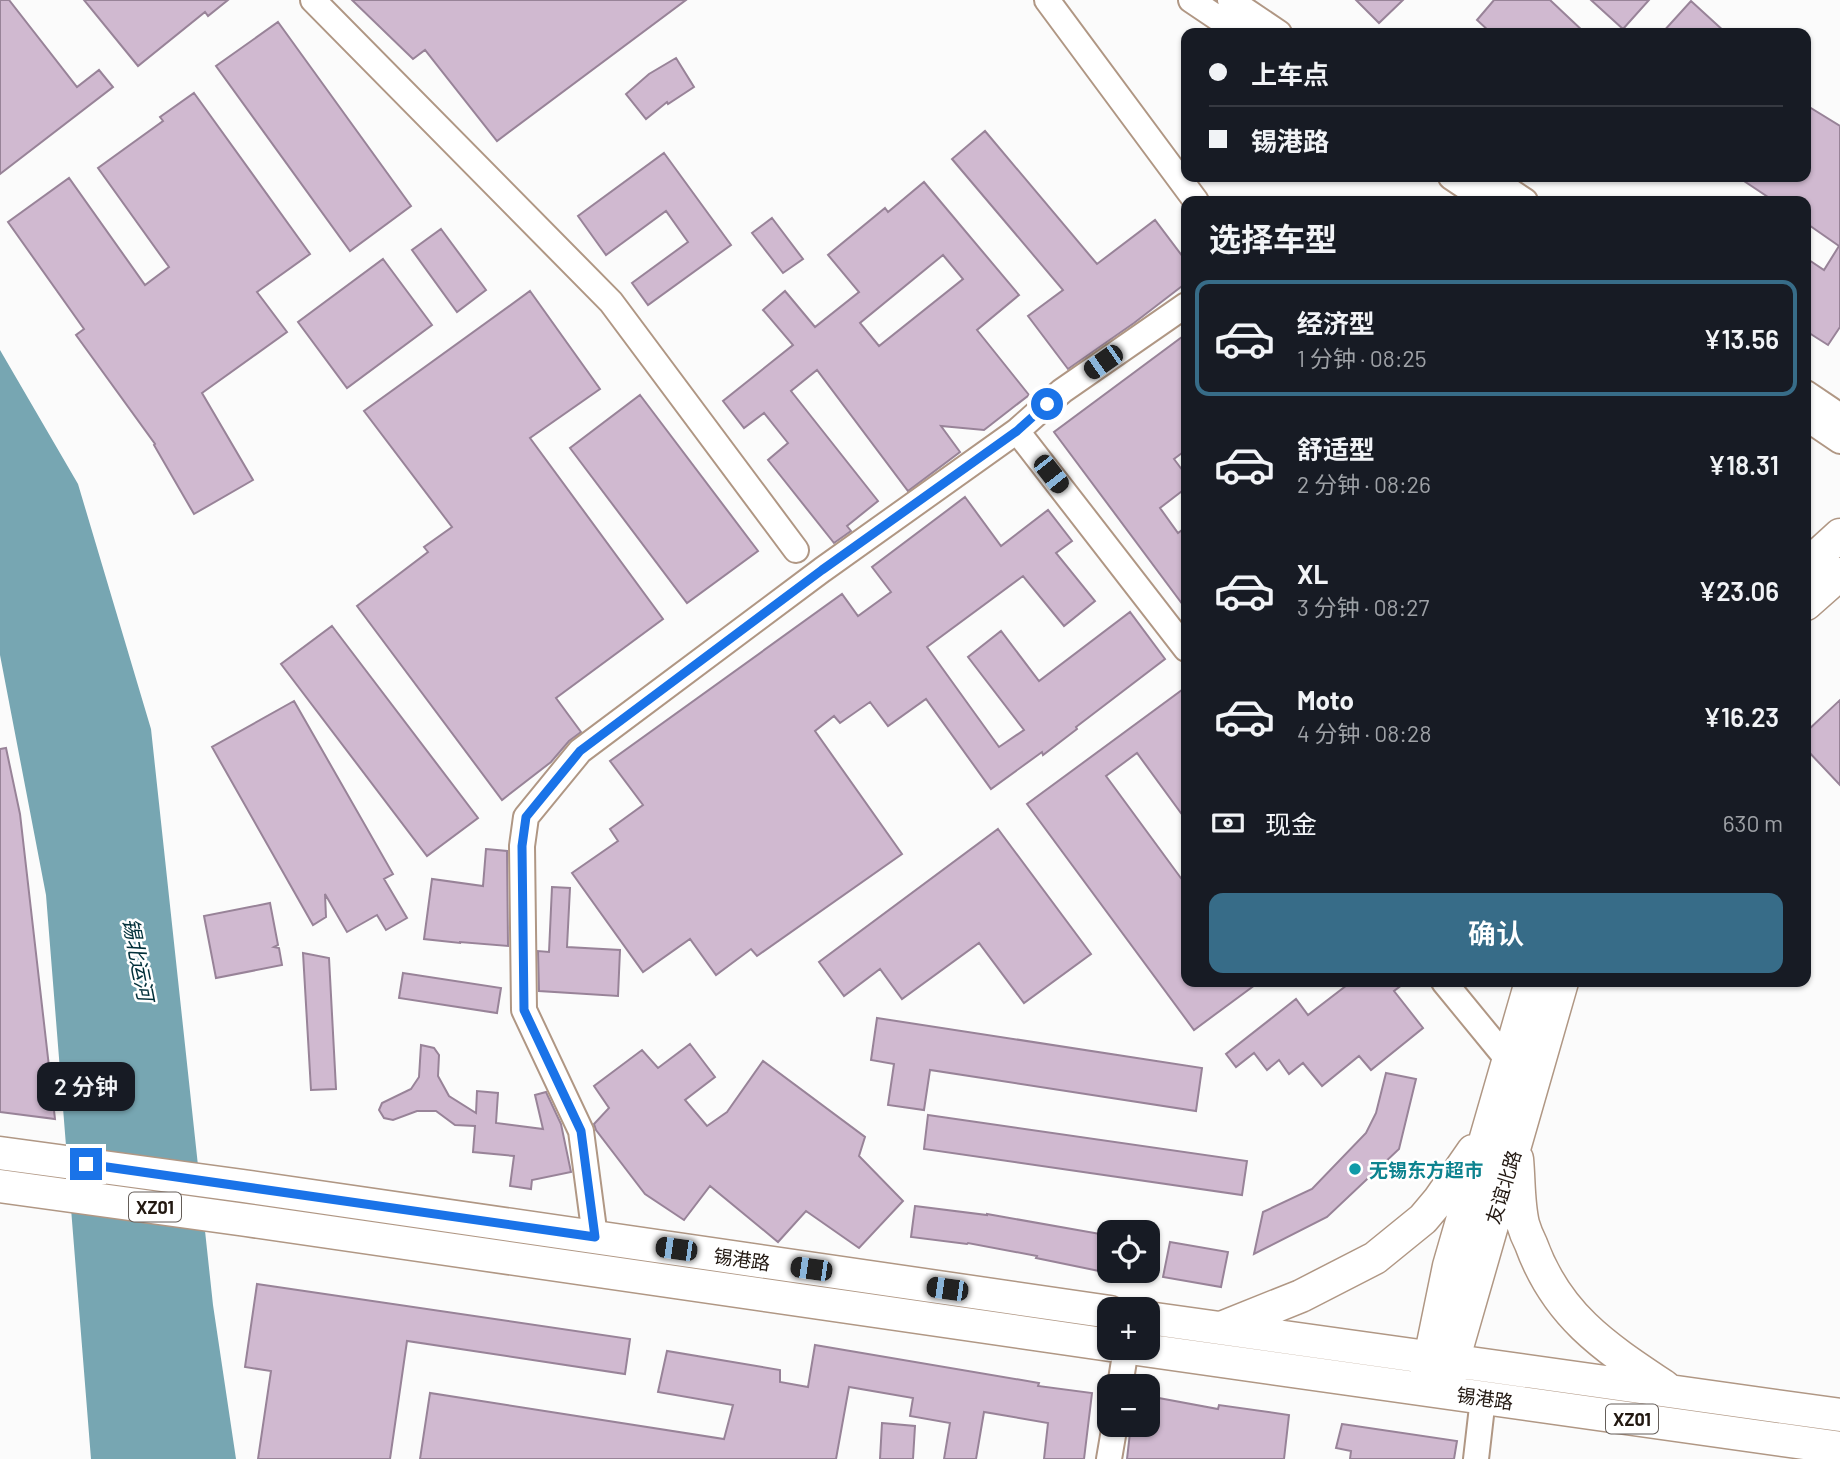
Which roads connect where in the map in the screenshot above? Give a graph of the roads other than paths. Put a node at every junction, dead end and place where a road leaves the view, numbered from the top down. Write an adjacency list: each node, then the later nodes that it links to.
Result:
1 (313, 0): 19 (street)
2 (1047, 0): 7 (street)
3 (1191, 0): 5 (street)
4 (1230, 0): 6 (street)
5 (1233, 28)
6 (1272, 28)
7 (1181, 181)
8 (1458, 182): 10 (street)
9 (1496, 182): 11 (street)
10 (1480, 196)
11 (1518, 196)
12 (1181, 308): 16 (street)
13 (1811, 396): 14 (street)
14 (1840, 416)
15 (1811, 421): 17 (street)
16 (1017, 431): 23 (street); 31 (street)
17 (1840, 441)
18 (1840, 535): 20 (main road)
19 (796, 550)
20 (1811, 561)
21 (1840, 574): 22 (main road)
22 (1811, 600)
23 (1181, 643)
24 (1448, 987): 27 (street)
25 (1530, 987): 27 (main road, 友谊北路)
26 (1560, 987): 28 (main road, 友谊北路)
27 (1508, 1060): 28 (main road, 友谊北路)
28 (1502, 1137): 34 (main road); 37 (main road, 友谊北路); 38 (main road)
29 (0, 1153): 31 (main road, 锡港路 / XZ01)
30 (0, 1186): 35 (main road, 锡港路 / XZ01)
31 (595, 1237): 32 (main road, 锡港路 / XZ01)
32 (1097, 1310)
33 (1160, 1320): 34 (main road, 锡港路 / XZ01)
34 (1221, 1328): 37 (main road, 锡港路 / XZ01)
35 (1097, 1343)
36 (1160, 1353): 39 (main road, 锡港路 / XZ01)
37 (1441, 1359): 38 (main road, 锡港路 / XZ01); 39 (main road, 友谊北路)
38 (1672, 1391): 41 (main road, 锡港路 / XZ01)
39 (1436, 1392): 40 (main road, 锡港路 / XZ01)
40 (1483, 1398): 43 (main road, 锡港路 / XZ01); 45 (street)
41 (1840, 1415)
42 (1113, 1437): 44 (street)
43 (1840, 1448)
44 (1110, 1459)
45 (1476, 1459)

